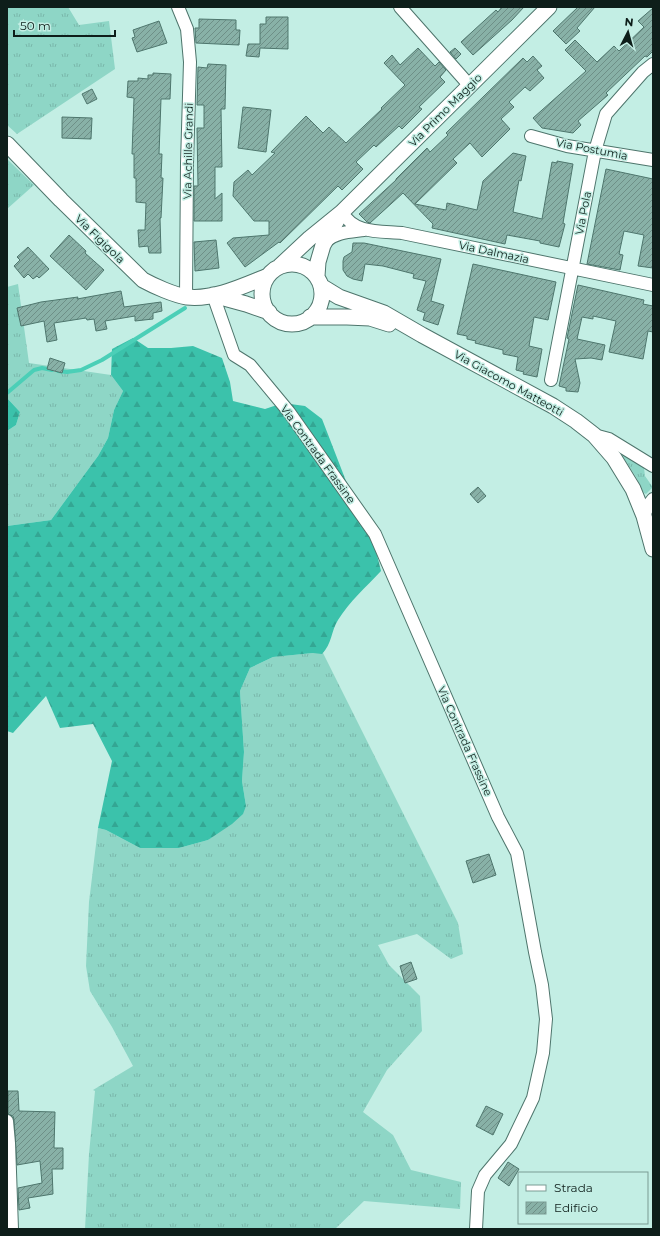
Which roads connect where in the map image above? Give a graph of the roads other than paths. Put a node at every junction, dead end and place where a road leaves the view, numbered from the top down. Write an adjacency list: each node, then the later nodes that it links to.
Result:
1 (178, 7): 19 (street, Via Achille Grandi)
2 (400, 7): 5 (street)
3 (548, 7): 5 (street, Via Primo Maggio)
4 (653, 64): 8 (street, Via Pola)
5 (470, 86): 10 (street, Via Primo Maggio)
6 (531, 136): 8 (street, Via Postumia)
7 (7, 144): 19 (street, Via Figigola)
8 (595, 151): 9 (street, Via Postumia); 14 (street, Via Pola)
9 (653, 160)
10 (342, 212): 11 (street, Via Dalmazia); 12 (street, Via Primo Maggio); 13 (street, Via Primo Maggio)
11 (365, 230): 12 (street); 14 (street, Via Dalmazia)
12 (324, 242): 16 (street, Via Primo Maggio)
13 (280, 266): 15 (street); 16 (street)
14 (572, 268): 17 (street, Via Dalmazia); 23 (street, Via Pola)
15 (268, 276): 18 (street); 20 (street)
16 (319, 281): 21 (street); 22 (street, Via Giacomo Matteotti)
17 (653, 285)
18 (213, 295): 19 (street, Via Figigola); 20 (street); 31 (street, Via Contrada Frassine)
19 (186, 297)
20 (268, 312): 21 (street)
21 (310, 318): 22 (street, Via Giacomo Matteotti)
22 (422, 336): 24 (street, Via Giacomo Matteotti)
23 (551, 380)
24 (594, 435): 25 (street, Via Giacomo Matteotti); 27 (street, Via Giacomo Matteotti)
25 (653, 466)
26 (653, 499): 27 (street)
27 (644, 516): 28 (street, Via Giacomo Matteotti)
28 (653, 549)
29 (7, 1121): 30 (street)
30 (12, 1229)
31 (476, 1229)

